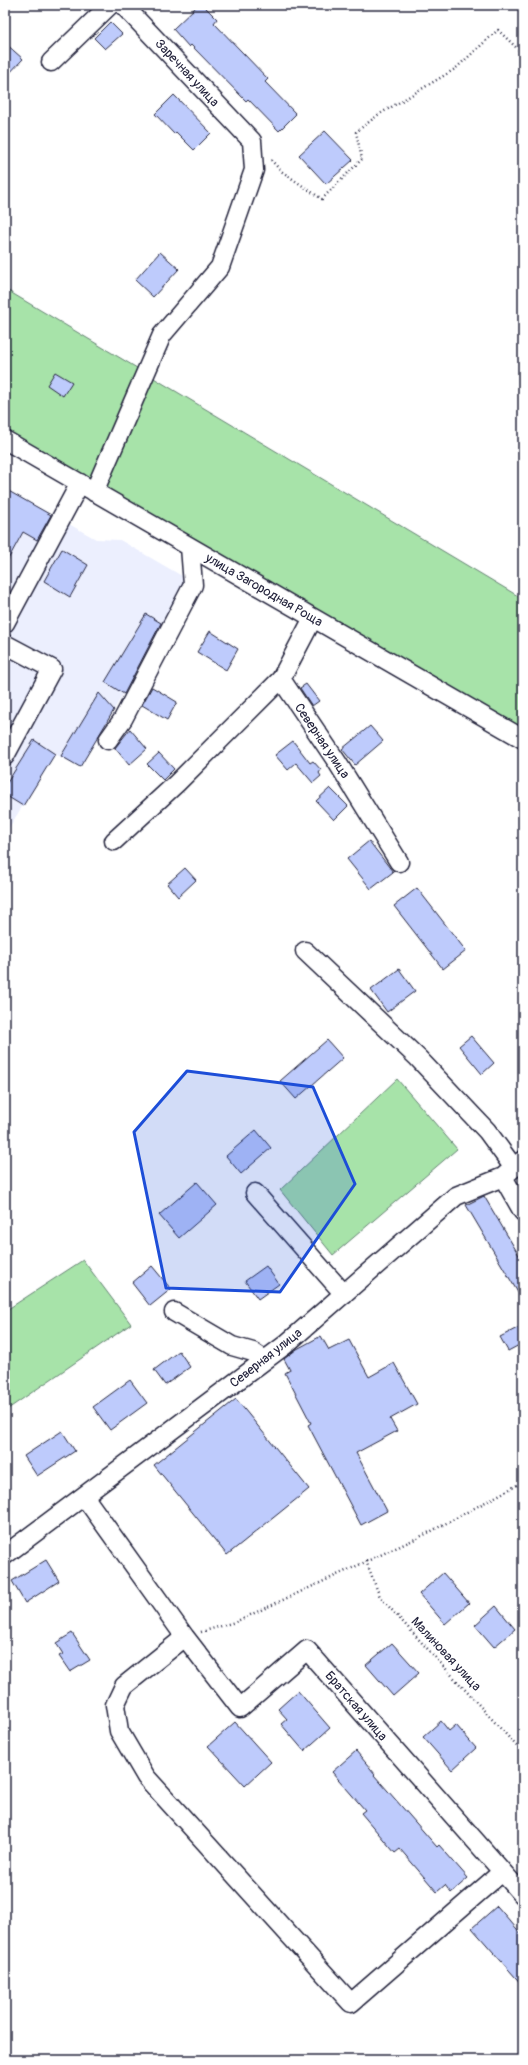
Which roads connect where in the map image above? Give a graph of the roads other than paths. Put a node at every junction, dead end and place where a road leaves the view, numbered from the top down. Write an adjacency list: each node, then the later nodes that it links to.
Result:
1 (110, 5): 3 (street)
2 (123, 5): 5 (street, Заречная улица)
3 (51, 62)
4 (5, 440): 5 (street, улица Загородная Роща)
5 (87, 488): 6 (street, улица Загородная Роща); 8 (street)
6 (190, 547): 7 (street, улица Загородная Роща); 12 (street)
7 (313, 618): 10 (street); 11 (street, улица Загородная Роща)
8 (5, 623)
9 (5, 644): 13 (street)
10 (281, 679): 14 (street); 15 (street, Северная улица)
11 (523, 739)
12 (108, 740)
13 (5, 756)
14 (114, 841)
15 (399, 862)
16 (305, 952): 17 (street)
17 (513, 1168): 19 (street); 20 (street, Северная улица)
18 (255, 1194): 20 (street)
19 (523, 1212)
20 (344, 1294): 22 (street, Северная улица)
21 (174, 1312): 22 (street)
22 (265, 1360): 23 (street, Северная улица)
23 (84, 1496): 24 (street, Северная улица); 25 (street)
24 (5, 1555)
25 (185, 1637): 26 (street, Братская улица); 26 (street)
26 (502, 1872): 27 (street, Братская улица)
27 (523, 1895)

